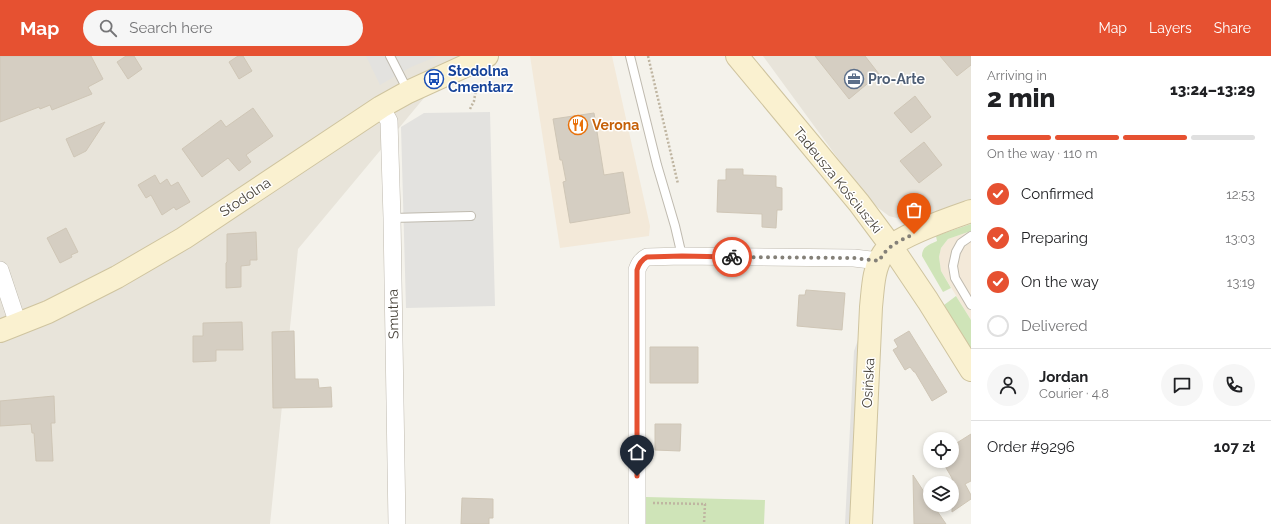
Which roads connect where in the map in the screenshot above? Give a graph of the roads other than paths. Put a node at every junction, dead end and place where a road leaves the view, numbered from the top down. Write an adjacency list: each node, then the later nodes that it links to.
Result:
1 (390, 56): 5 (lane)
2 (487, 56): 5 (street, Stodolna)
3 (630, 56): 12 (lane)
4 (737, 56): 11 (street, Tadeusza Kościuszki)
5 (408, 92): 6 (street, Stodolna)
6 (381, 107): 9 (street, Smutna); 15 (street, Stodolna)
7 (971, 211): 11 (street)
8 (471, 216): 9 (lane)
9 (392, 218): 17 (street, Smutna)
10 (971, 236): 14 (lane)
11 (885, 254): 12 (street); 16 (street, Tadeusza Kościuszki); 19 (street, Osińska)
12 (682, 256): 18 (street)
13 (0, 270): 15 (street)
14 (971, 305)
15 (9, 327)
16 (971, 370)
17 (397, 524)
18 (636, 524)
19 (861, 524)

